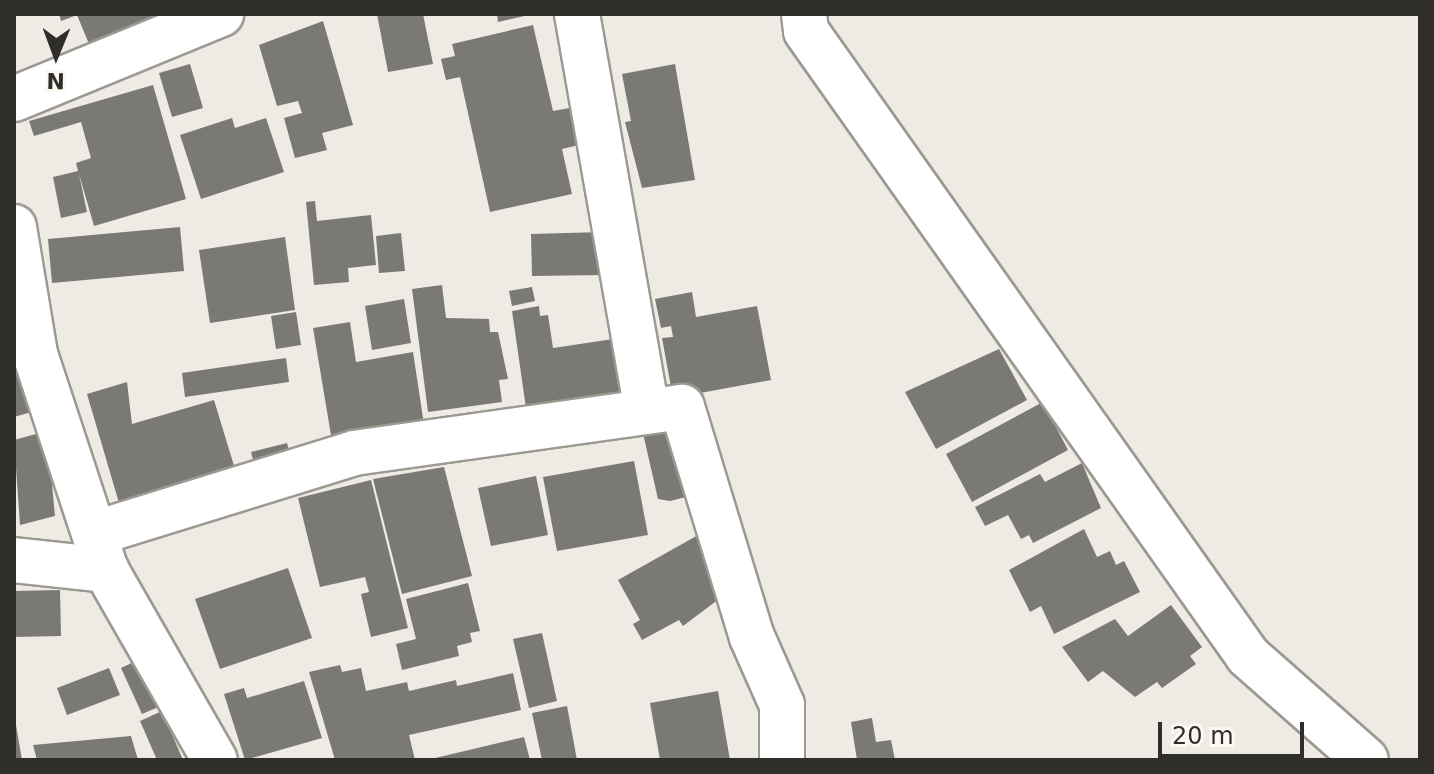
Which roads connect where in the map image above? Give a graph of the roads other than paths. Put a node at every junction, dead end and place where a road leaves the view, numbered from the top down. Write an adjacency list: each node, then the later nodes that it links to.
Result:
1 (221, 14): 4 (street)
2 (577, 14): 6 (street)
3 (804, 14): 11 (street)
4 (14, 99)
5 (14, 227): 7 (street)
6 (647, 409): 7 (street); 10 (street)
7 (101, 551): 8 (street); 9 (street)
8 (14, 560)
9 (215, 760)
10 (782, 760)
11 (1366, 760)

